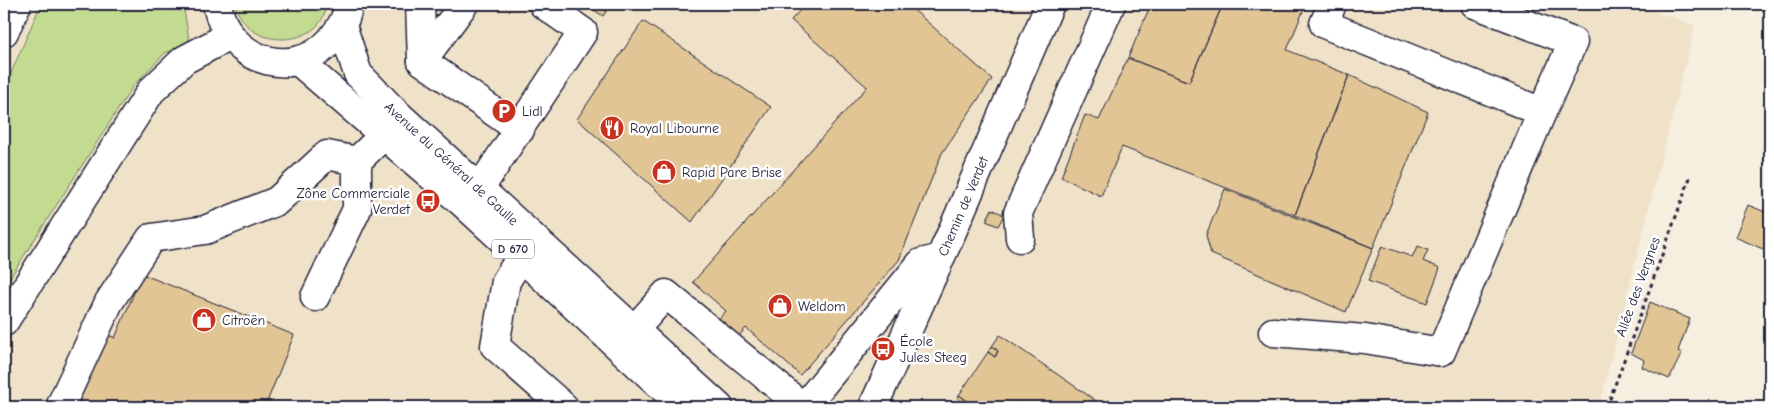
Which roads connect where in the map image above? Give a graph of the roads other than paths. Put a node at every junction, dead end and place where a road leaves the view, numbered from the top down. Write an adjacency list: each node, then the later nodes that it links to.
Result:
1 (17, 4): 11 (main road)
2 (217, 4): 12 (main road, Avenue du Général de Gaulle)
3 (420, 4): 14 (main road)
4 (464, 4): 14 (main road)
5 (543, 4): 16 (main road)
6 (1050, 4): 22 (main road, Chemin de Verdet)
7 (1111, 4): 20 (main road)
8 (1332, 4): 15 (main road)
9 (1475, 4): 15 (main road)
10 (345, 14): 13 (main road, Avenue du Général de Gaulle); 19 (main road, Avenue du Général de Gaulle / D 670)
11 (4, 32)
12 (229, 36): 13 (main road, Avenue du Général de Gaulle); 24 (main road)
13 (298, 61): 17 (main road, Avenue du Général de Gaulle / D 670)
14 (422, 61): 16 (main road)
15 (1542, 112): 26 (main road)
16 (520, 130): 19 (main road)
17 (384, 134): 18 (main road); 21 (main road, Avenue du Général de Gaulle / D 670)
18 (358, 161): 23 (main road); 27 (main road)
19 (480, 188): 25 (main road, Avenue du Général de Gaulle / D 670)
20 (1020, 238)
21 (521, 257): 28 (main road); 29 (main road, Avenue du Général de Gaulle / D 670)
22 (938, 259): 31 (main road); 32 (main road, Chemin de Verdet)
23 (315, 297)
24 (4, 322)
25 (635, 329): 30 (main road, Avenue du Général de Gaulle / D 670); 31 (main road)
26 (1273, 332)
27 (60, 407)
28 (564, 407)
29 (684, 407)
30 (719, 407)
31 (803, 407)
32 (873, 407)

